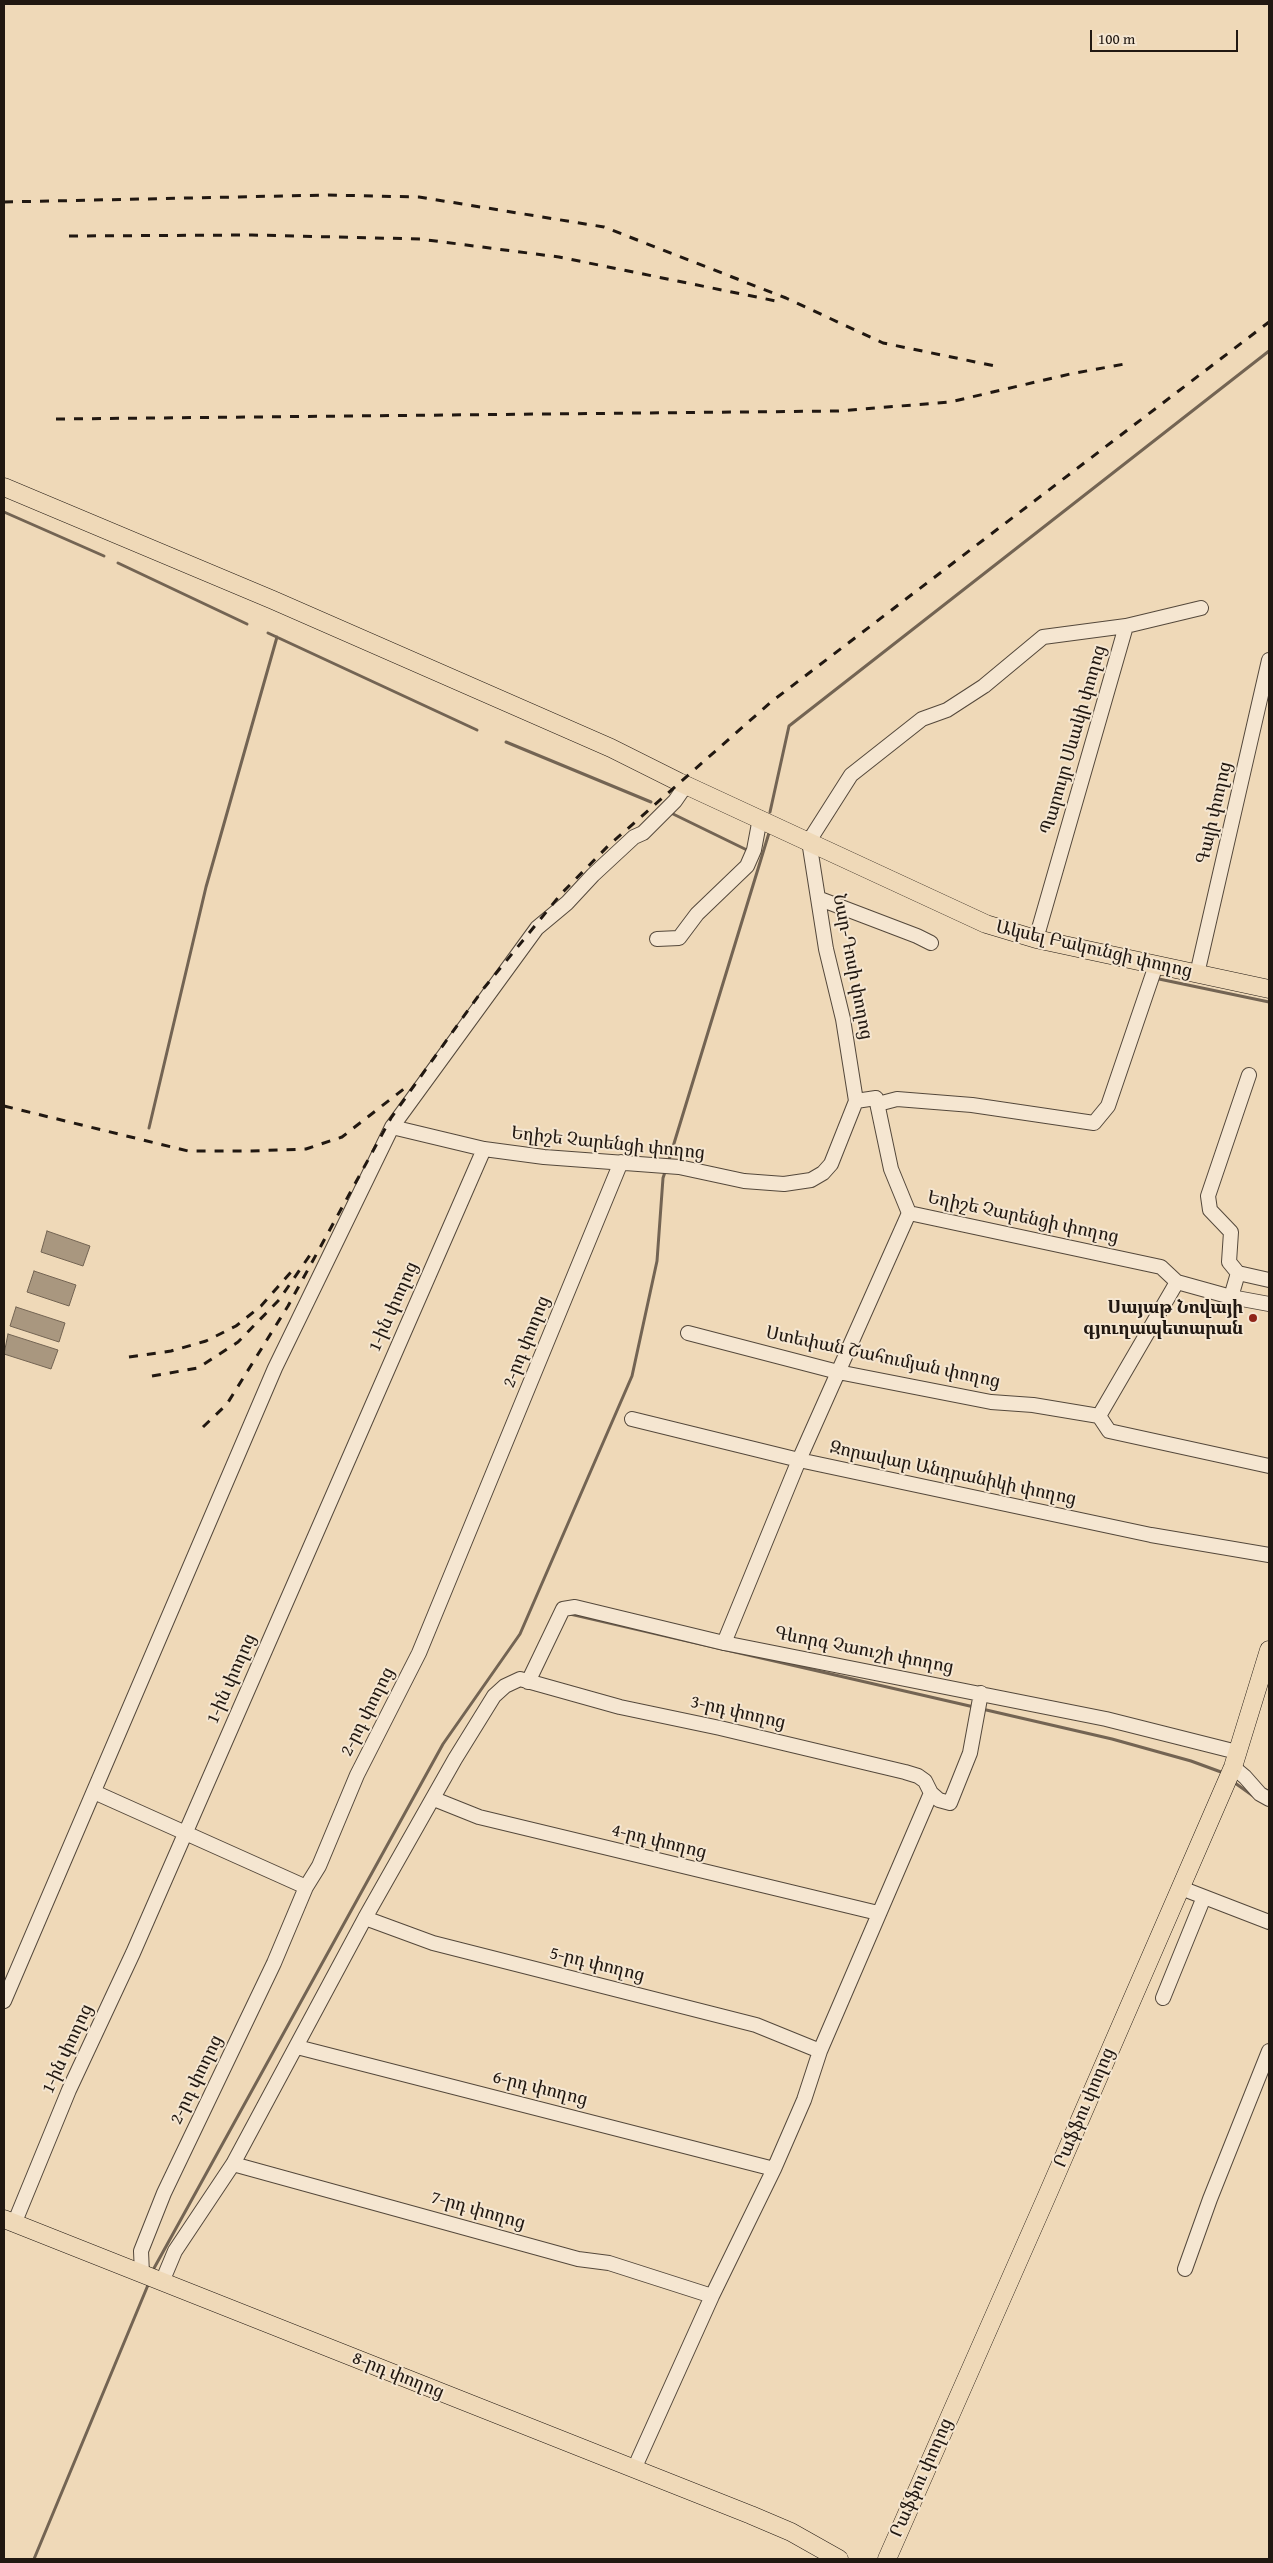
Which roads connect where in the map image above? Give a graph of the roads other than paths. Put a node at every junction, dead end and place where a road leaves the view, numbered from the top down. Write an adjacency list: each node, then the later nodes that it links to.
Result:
1 (4, 486): 5 (main road, Ակսել Բակունցի փողոց)
2 (1201, 608): 3 (street)
3 (1126, 626): 7 (street); 10 (street, Պարույր Սևակի փողոց)
4 (1269, 660): 13 (street, Գայի փողոց)
5 (686, 785): 6 (main road, Ակսել Բակունցի փողոց); 18 (street)
6 (760, 818): 7 (main road, Ակսել Բակունցի փողոց); 9 (street)
7 (810, 841): 8 (street, Նար-Դոսի փողոց); 10 (main road, Ակսել Բակունցի փողոց)
8 (820, 899): 11 (street); 16 (street, Նար-Դոսի փողոց)
9 (657, 939)
10 (1036, 939): 12 (main road, Ակսել Բակունցի փողոց)
11 (931, 943)
12 (1156, 965): 13 (main road, Ակսել Բակունցի փողոց); 17 (street)
13 (1197, 974): 14 (main road, Ակսել Բակունցի փողոց)
14 (1269, 989)
15 (1250, 1075): 22 (street)
16 (856, 1101): 17 (street); 20 (street, Եղիշե Չարենցի փողոց)
17 (878, 1104): 21 (street, Եղիշե Չարենցի փողոց)
18 (392, 1127): 19 (street, Եղիշե Չարենցի փողոց); 39 (street)
19 (484, 1149): 20 (street, Եղիշե Չարենցի փողոց); 43 (street, 1-ին փողոց)
20 (621, 1162): 44 (street, 2-րդ փողոց)
21 (909, 1213): 24 (street, Եղիշե Չարենցի փողոց); 28 (street)
22 (1238, 1273): 23 (street); 25 (street)
23 (1269, 1280)
24 (1177, 1282): 25 (street, Եղիշե Չարենցի փողոց); 29 (street)
25 (1231, 1297): 26 (street, Եղիշե Չարենցի փողոց)
26 (1269, 1304)
27 (688, 1333): 28 (street, Ստեփան Շահումյան փողոց)
28 (838, 1372): 29 (street, Ստեփան Շահումյան փողոց); 31 (street)
29 (1099, 1416): 32 (street)
30 (632, 1418): 31 (street, Զորավար Անդրանիկի փողոց)
31 (799, 1460): 33 (street, Զորավար Անդրանիկի փողոց); 34 (street)
32 (1269, 1466)
33 (1269, 1555)
34 (724, 1643): 36 (street, Գևորգ Չաուշի փողոց); 37 (street, Գևորգ Չաուշի փողոց)
35 (1268, 1660): 38 (main road, Րաֆֆու փողոց)
36 (528, 1682): 40 (street, 3-րդ փողոց); 41 (street)
37 (981, 1692): 38 (street, Գևորգ Չաուշի փողոց); 40 (street)
38 (1235, 1760): 42 (street); 45 (main road, Րաֆֆու փողոց)
39 (94, 1792): 43 (street); 51 (street)
40 (930, 1793): 47 (street)
41 (434, 1799): 47 (street, 4-րդ փողոց); 48 (street)
42 (1269, 1799)
43 (184, 1833): 44 (street); 57 (street, 1-ին փողոց)
44 (306, 1887): 59 (street, 2-րդ փողոց)
45 (1181, 1888): 46 (street); 64 (main road, Րաֆֆու փողոց)
46 (1204, 1897): 49 (street); 50 (street)
47 (878, 1913): 53 (street)
48 (365, 1918): 52 (street); 53 (street, 5-րդ փողոց)
49 (1269, 1922)
50 (1163, 1998)
51 (4, 2001)
52 (297, 2047): 55 (street); 56 (street, 6-րդ փողոց)
53 (820, 2051): 56 (street)
54 (1269, 2051): 58 (street)
55 (233, 2164): 60 (street); 61 (street, 7-րդ փողոց)
56 (774, 2168): 61 (street)
57 (9, 2222): 59 (main road, 8-րդ փողոց)
58 (1185, 2269)
59 (142, 2274): 60 (main road, 8-րդ փողոց)
60 (162, 2282): 62 (main road, 8-րդ փողոց)
61 (712, 2296): 62 (street)
62 (634, 2470): 63 (main road, 8-րդ փողոց)
63 (839, 2559)
64 (887, 2559)

